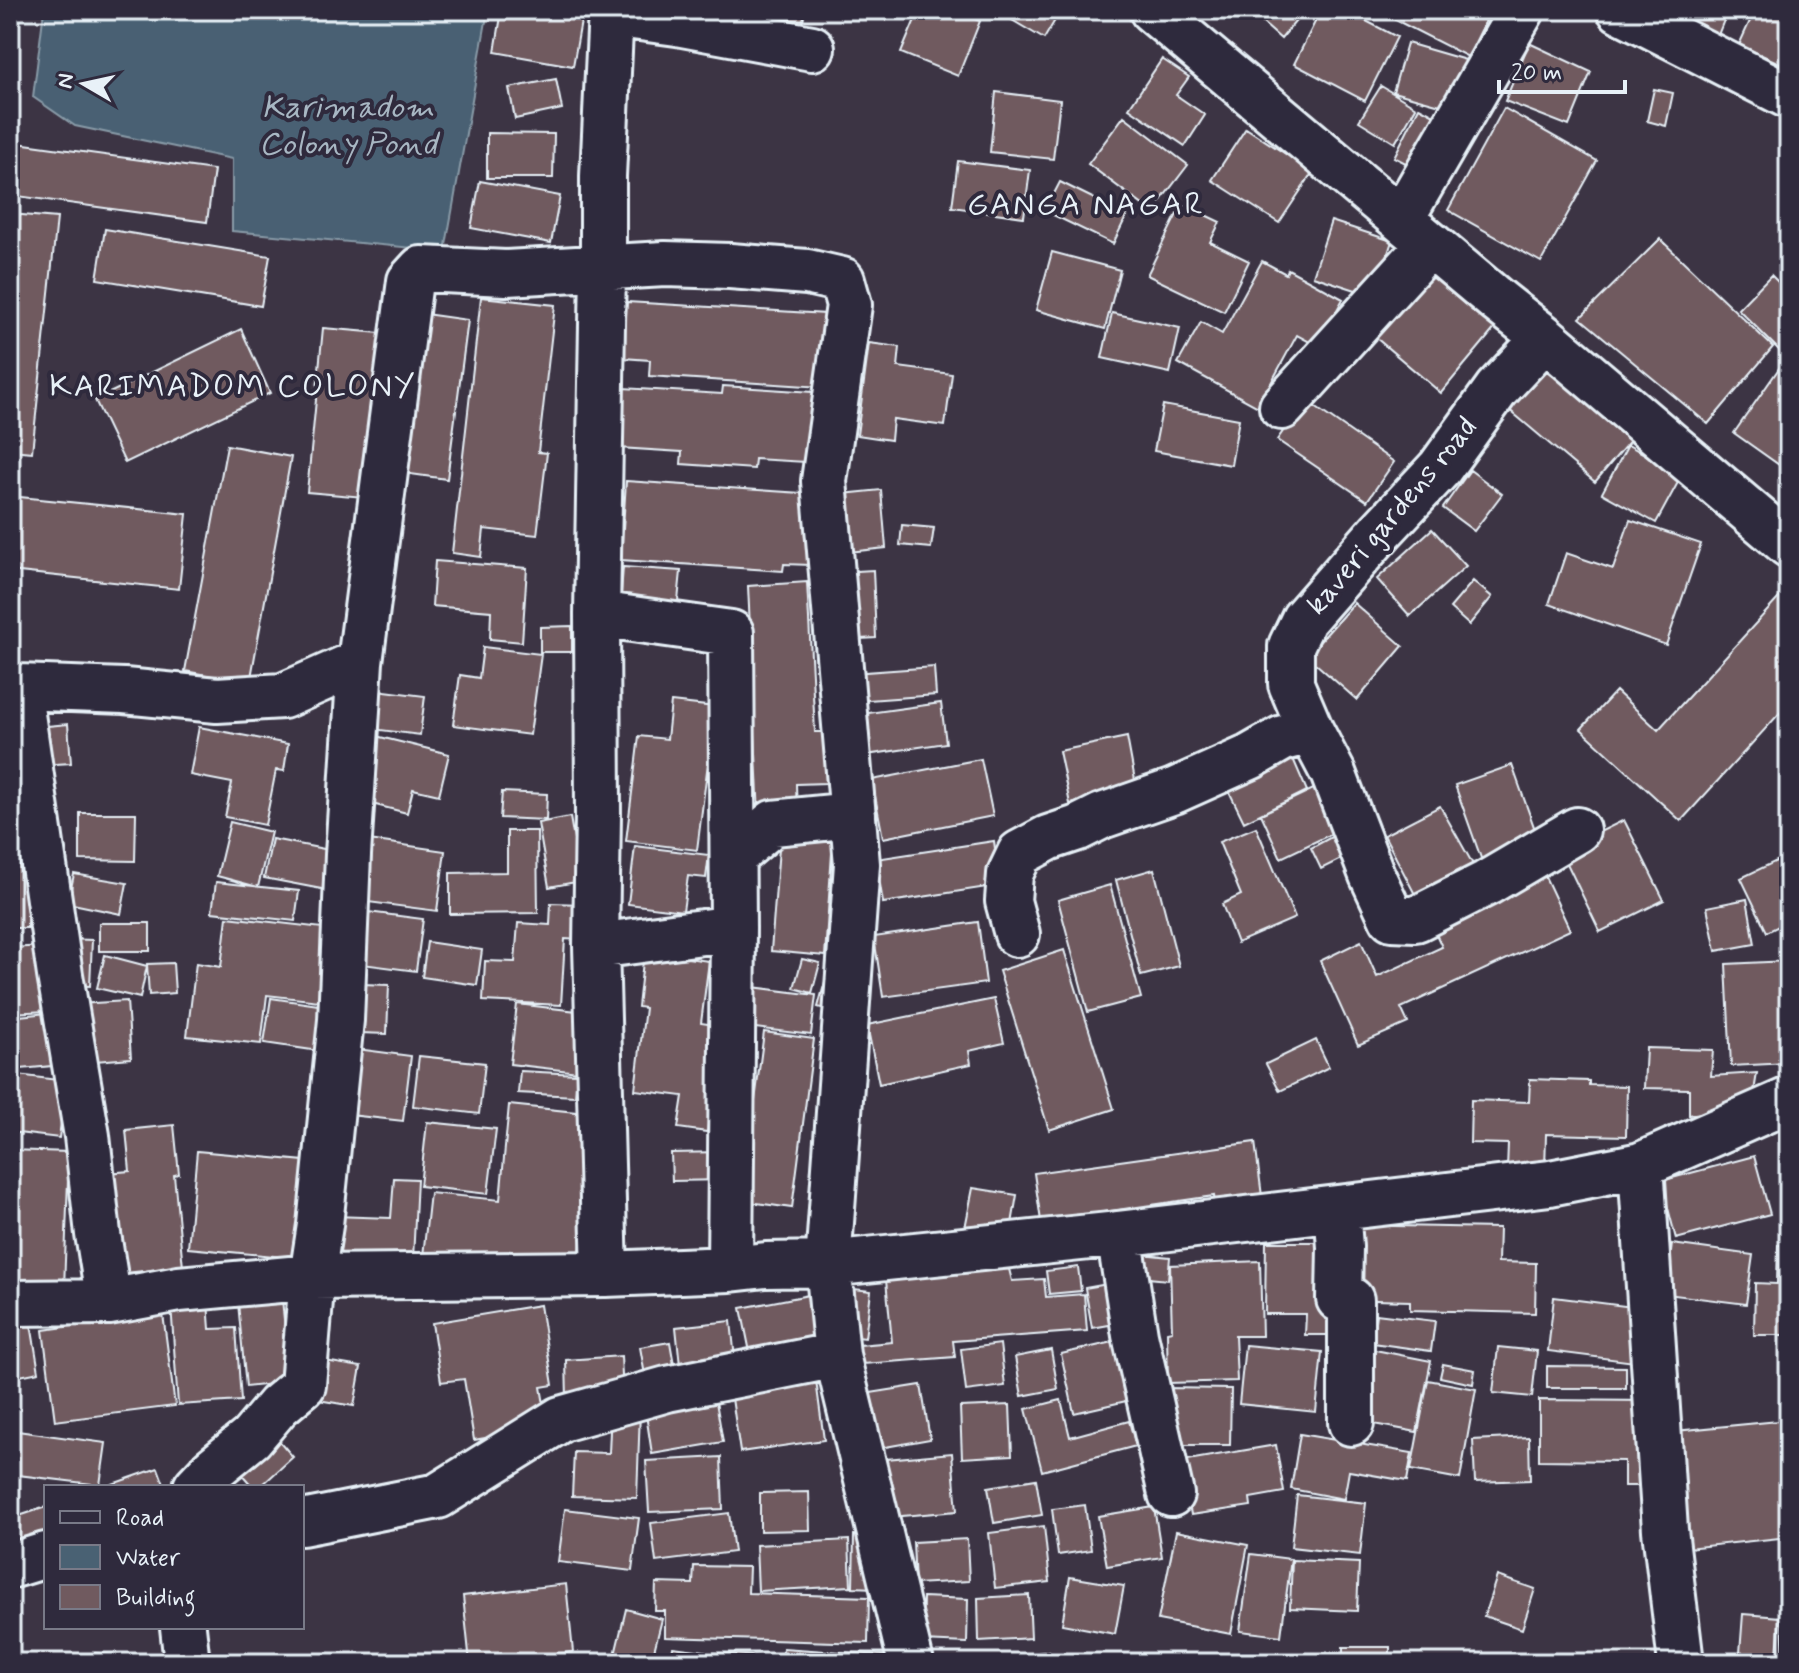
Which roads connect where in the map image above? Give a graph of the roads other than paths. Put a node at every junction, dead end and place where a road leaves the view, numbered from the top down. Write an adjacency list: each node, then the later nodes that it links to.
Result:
1 (1152, 10): 7 (street)
2 (1522, 10): 7 (street)
3 (1620, 10): 6 (street)
4 (611, 12): 5 (street); 8 (street)
5 (812, 48)
6 (1789, 96)
7 (1416, 232): 9 (street); 10 (street)
8 (603, 267): 12 (street); 13 (street); 16 (street)
9 (1545, 338): 11 (street); 15 (street, kaveri gardens road)
10 (1282, 407)
11 (1789, 545)
12 (597, 614): 18 (street); 21 (street)
13 (360, 662): 14 (street); 29 (street)
14 (14, 686): 30 (street)
15 (1311, 731): 17 (street, kaveri gardens road); 20 (street)
16 (853, 815): 18 (street); 26 (street)
17 (1577, 830)
18 (733, 857): 19 (street)
19 (733, 928): 21 (street); 27 (street)
20 (1017, 934)
21 (596, 946): 28 (street)
22 (1789, 1100): 23 (street)
23 (1641, 1165): 24 (street); 42 (street)
24 (1337, 1209): 25 (street); 33 (street)
25 (1119, 1234): 26 (street); 35 (street)
26 (828, 1264): 27 (street); 32 (street)
27 (730, 1269): 28 (street)
28 (605, 1274): 29 (street)
29 (312, 1277): 30 (street); 34 (street)
30 (109, 1302): 31 (street)
31 (10, 1303)
32 (837, 1355): 36 (street); 41 (street)
33 (1351, 1423)
34 (198, 1485)
35 (1171, 1494)
36 (304, 1523)
37 (44, 1556): 38 (street)
38 (10, 1566)
39 (183, 1629): 40 (street)
40 (187, 1663)
41 (911, 1663)
42 (1681, 1663)

